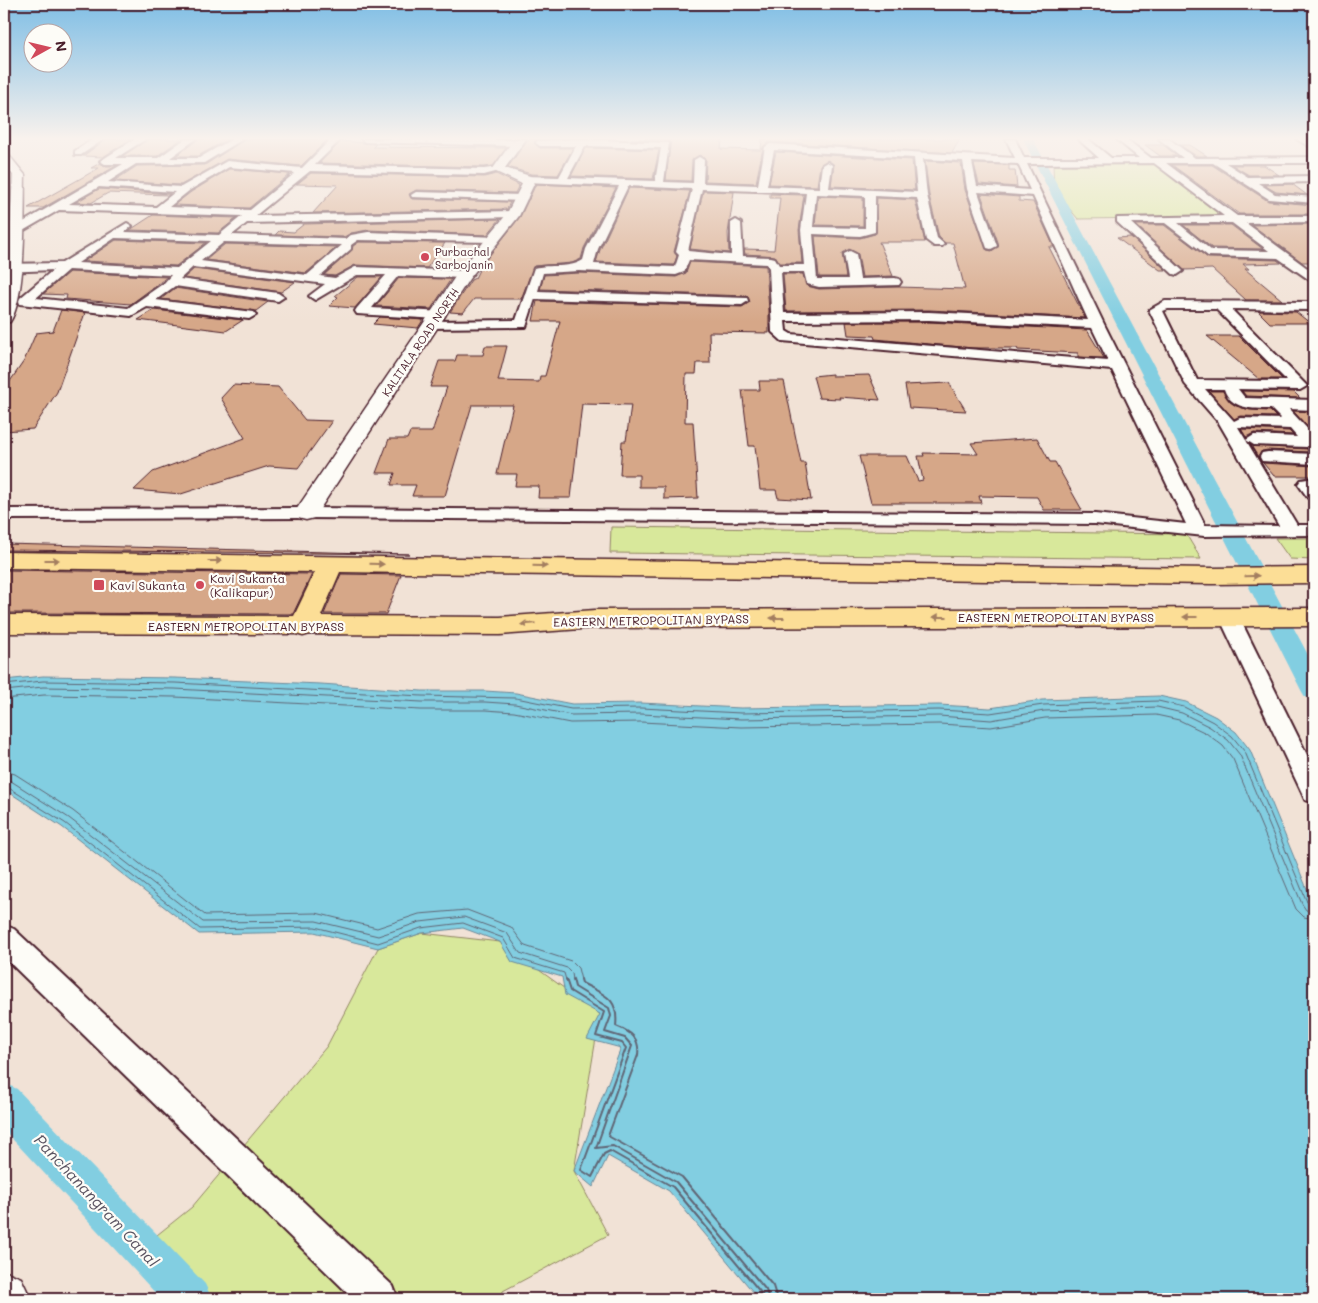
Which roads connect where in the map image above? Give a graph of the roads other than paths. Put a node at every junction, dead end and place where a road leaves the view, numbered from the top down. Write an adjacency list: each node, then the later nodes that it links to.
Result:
1 (18, 200): 25 (street)
2 (68, 200): 15 (street)
3 (107, 200): 16 (street)
4 (170, 200): 17 (street)
5 (268, 200): 19 (street)
6 (522, 200): 18 (street, KALITALA ROAD NORTH)
7 (617, 200): 42 (street)
8 (695, 200): 36 (street)
9 (810, 200): 26 (street)
10 (870, 200): 26 (street)
11 (923, 200): 30 (street)
12 (976, 200): 31 (street)
13 (1040, 200): 67 (street)
14 (1209, 200): 20 (street)
15 (57, 206): 16 (street); 25 (street)
16 (92, 208): 17 (street)
17 (157, 210): 19 (street)
18 (513, 214): 19 (street); 29 (street, KALITALA ROAD NORTH)
19 (247, 216): 28 (street)
20 (1236, 219): 21 (street); 22 (street); 35 (street)
21 (1314, 219)
22 (1168, 220): 33 (street); 48 (street)
23 (736, 223): 37 (street)
24 (127, 226): 27 (street)
25 (17, 230): 41 (street)
26 (807, 230): 44 (street)
27 (114, 235): 28 (street); 40 (street)
28 (220, 239): 29 (street); 39 (street)
29 (494, 239): 49 (street, KALITALA ROAD NORTH)
30 (938, 244)
31 (991, 246)
32 (347, 248): 51 (street)
33 (1208, 253): 35 (street); 45 (street)
34 (850, 254): 54 (street)
35 (1280, 254): 52 (street)
36 (685, 255): 37 (street); 42 (street)
37 (737, 259): 43 (street)
38 (371, 260): 46 (street)
39 (190, 263): 50 (street); 51 (street)
40 (65, 266): 41 (street); 50 (street); 60 (street)
41 (10, 267): 65 (street)
42 (578, 267): 56 (street)
43 (775, 268): 44 (street); 64 (street)
44 (810, 269): 54 (street)
45 (1226, 270)
46 (356, 271): 47 (street); 53 (street)
47 (396, 271): 49 (street); 66 (street)
48 (1177, 271)
49 (465, 274): 66 (street, KALITALA ROAD NORTH)
50 (176, 277): 58 (street); 60 (street)
51 (310, 278): 53 (street)
52 (1314, 279)
53 (336, 282): 57 (street)
54 (855, 282): 55 (street)
55 (895, 282)
56 (530, 295): 59 (street); 66 (street)
57 (315, 296)
58 (278, 297)
59 (742, 301)
60 (145, 303): 63 (street)
61 (1314, 306): 62 (street)
62 (1221, 307): 69 (street); 70 (street)
63 (249, 315)
64 (778, 317): 67 (street); 68 (street)
65 (4, 318)
66 (435, 320): 83 (street, KALITALA ROAD NORTH)
67 (1097, 324): 68 (street)
68 (1118, 366): 85 (street)
69 (1192, 384): 70 (street); 87 (street)
70 (1307, 386): 72 (street)
71 (1231, 390): 73 (street)
72 (1314, 400)
73 (1276, 405): 74 (street); 76 (street)
74 (1314, 405)
75 (1240, 423): 76 (street)
76 (1294, 424): 78 (street)
77 (1254, 440): 78 (street)
78 (1312, 444)
79 (1268, 457): 80 (street)
80 (1314, 459)
81 (1314, 483): 82 (street)
82 (1314, 494)
83 (306, 513): 84 (street); 85 (street)
84 (4, 514)
85 (1205, 530): 87 (street)
86 (1314, 530): 87 (street)
87 (1286, 532)
88 (4, 560): 89 (main road, one-way to 89)
89 (331, 563): 90 (main road, one-way to 90); 94 (main road)
90 (1303, 575)
91 (1234, 617): 92 (main road, EASTERN METROPOLITAN BYPASS); 94 (main road, EASTERN METROPOLITAN BYPASS, one-way to 94); 95 (street)
92 (1314, 617)
93 (4, 624): 94 (main road, EASTERN METROPOLITAN BYPASS)
94 (303, 627)
95 (1314, 793)
96 (4, 938): 99 (street)
97 (4, 1295): 98 (street)
98 (7, 1299)
99 (380, 1299)

